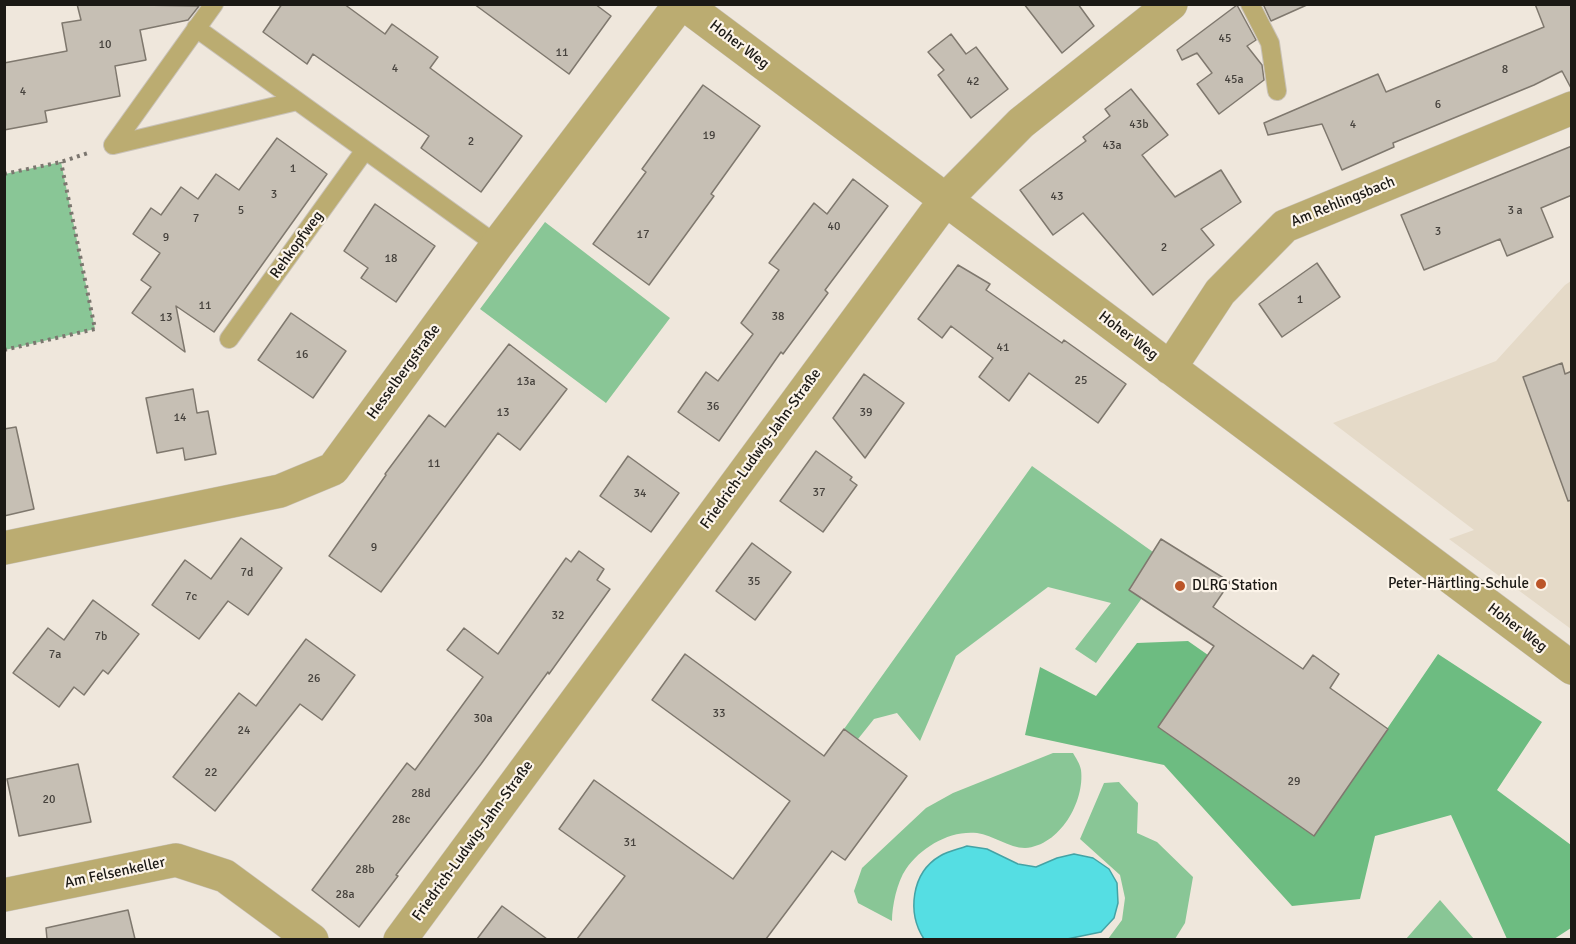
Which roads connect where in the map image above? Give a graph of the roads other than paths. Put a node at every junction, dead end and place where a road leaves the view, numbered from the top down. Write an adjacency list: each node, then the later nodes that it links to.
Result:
1 (214, 4): 5 (lane)
2 (682, 4): 10 (street, Hoher Weg); 11 (street, Hesselbergstraße)
3 (1171, 4): 10 (street, Friedrich-Ludwig-Jahn-Straße)
4 (1250, 4): 6 (lane)
5 (196, 28): 7 (lane); 7 (lane)
6 (1277, 91)
7 (297, 101): 9 (lane)
8 (1572, 108): 13 (street, Am Rehlingsbach)
9 (365, 150): 11 (lane); 12 (lane, Rehkopfweg)
10 (945, 199): 13 (street, Hoher Weg); 18 (street, Friedrich-Ludwig-Jahn-Straße)
11 (497, 245): 14 (street, Hesselbergstraße)
12 (228, 339)
13 (1170, 368): 15 (street, Hoher Weg)
14 (4, 548)
15 (1572, 668)
16 (4, 895): 17 (street, Am Felsenkeller)
17 (312, 939)
18 (400, 939)

